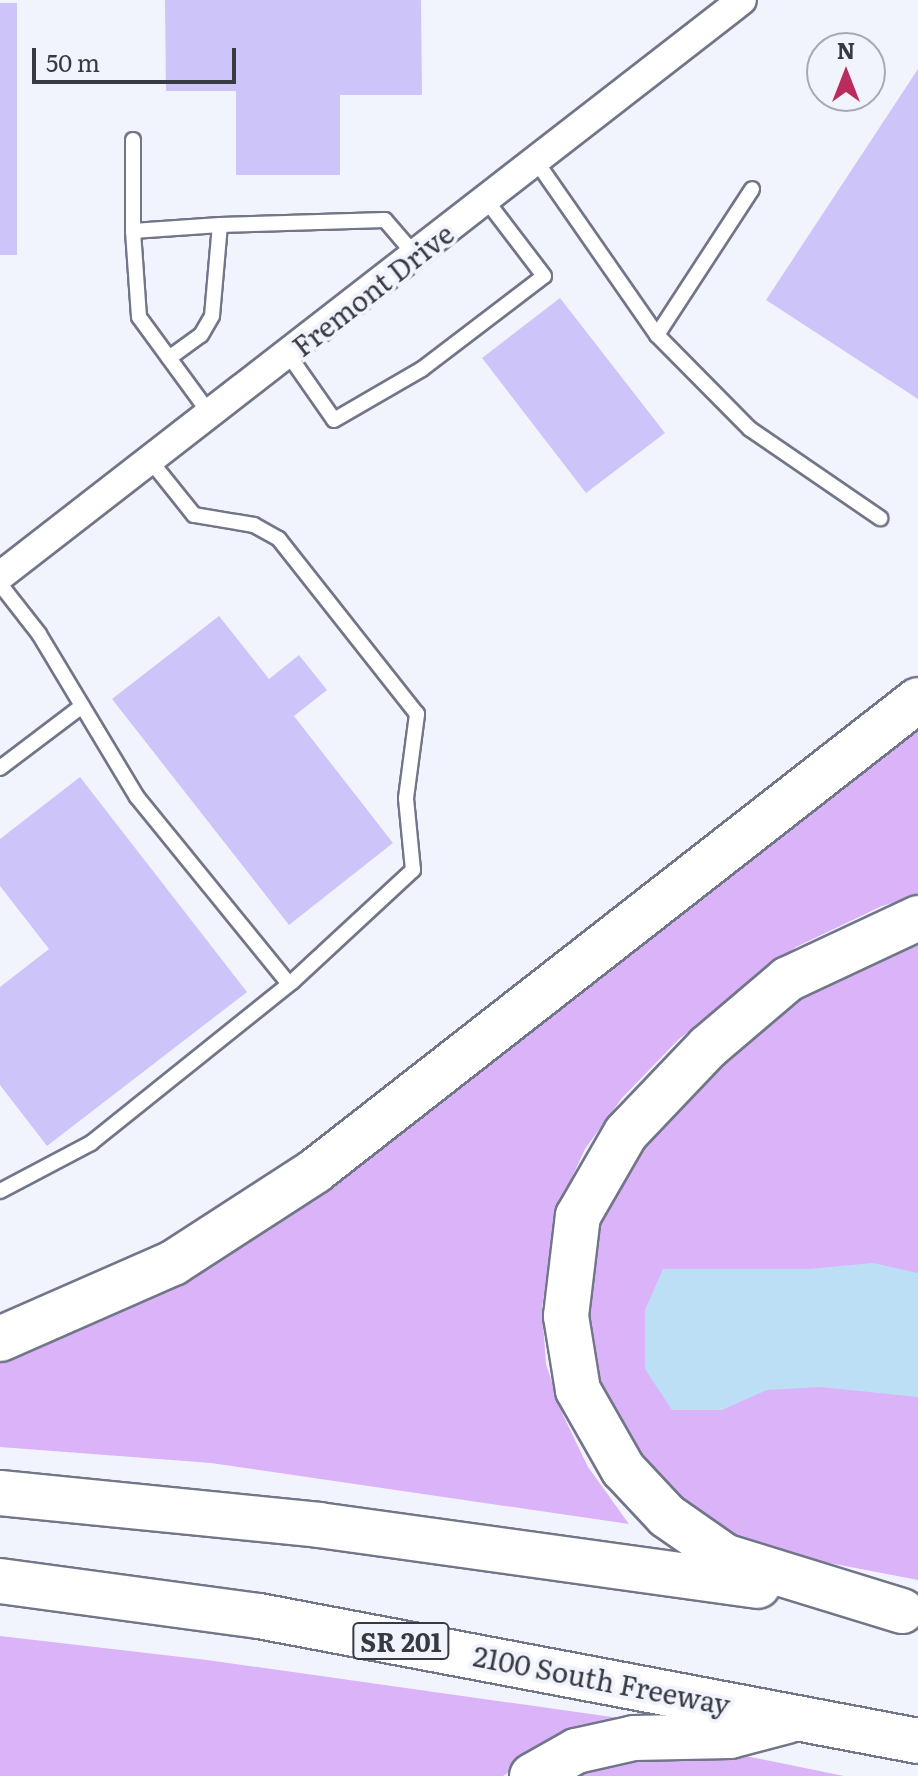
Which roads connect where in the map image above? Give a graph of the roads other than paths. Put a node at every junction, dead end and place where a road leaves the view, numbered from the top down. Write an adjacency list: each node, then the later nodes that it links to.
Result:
1 (742, 0): 3 (street, Fremont Drive)
2 (133, 140): 7 (lane)
3 (536, 161): 5 (street, Fremont Drive); 9 (lane)
4 (752, 189): 9 (lane)
5 (486, 200): 8 (street, Fremont Drive); 10 (lane)
6 (220, 225): 7 (lane); 8 (lane); 11 (lane)
7 (133, 231): 11 (lane)
8 (415, 255): 10 (street, Fremont Drive)
9 (657, 335): 14 (lane)
10 (288, 354): 12 (street, Fremont Drive)
11 (169, 358): 12 (lane)
12 (210, 414): 13 (street, Fremont Drive)
13 (150, 460): 15 (street, Fremont Drive); 21 (lane)
14 (880, 518)
15 (0, 576)
16 (0, 584): 18 (lane)
17 (918, 700): 23 (highway)
18 (82, 706): 19 (lane); 21 (lane)
19 (0, 768)
20 (918, 918): 26 (highway)
21 (289, 984): 22 (lane)
22 (0, 1191)
23 (0, 1339)
24 (0, 1493): 26 (highway)
25 (0, 1581): 27 (highway, 2100 South Freeway / SR 201)
26 (910, 1612)
27 (799, 1718): 28 (highway, 2100 South Freeway / SR 201); 29 (highway)
28 (918, 1741)
29 (532, 1776)

